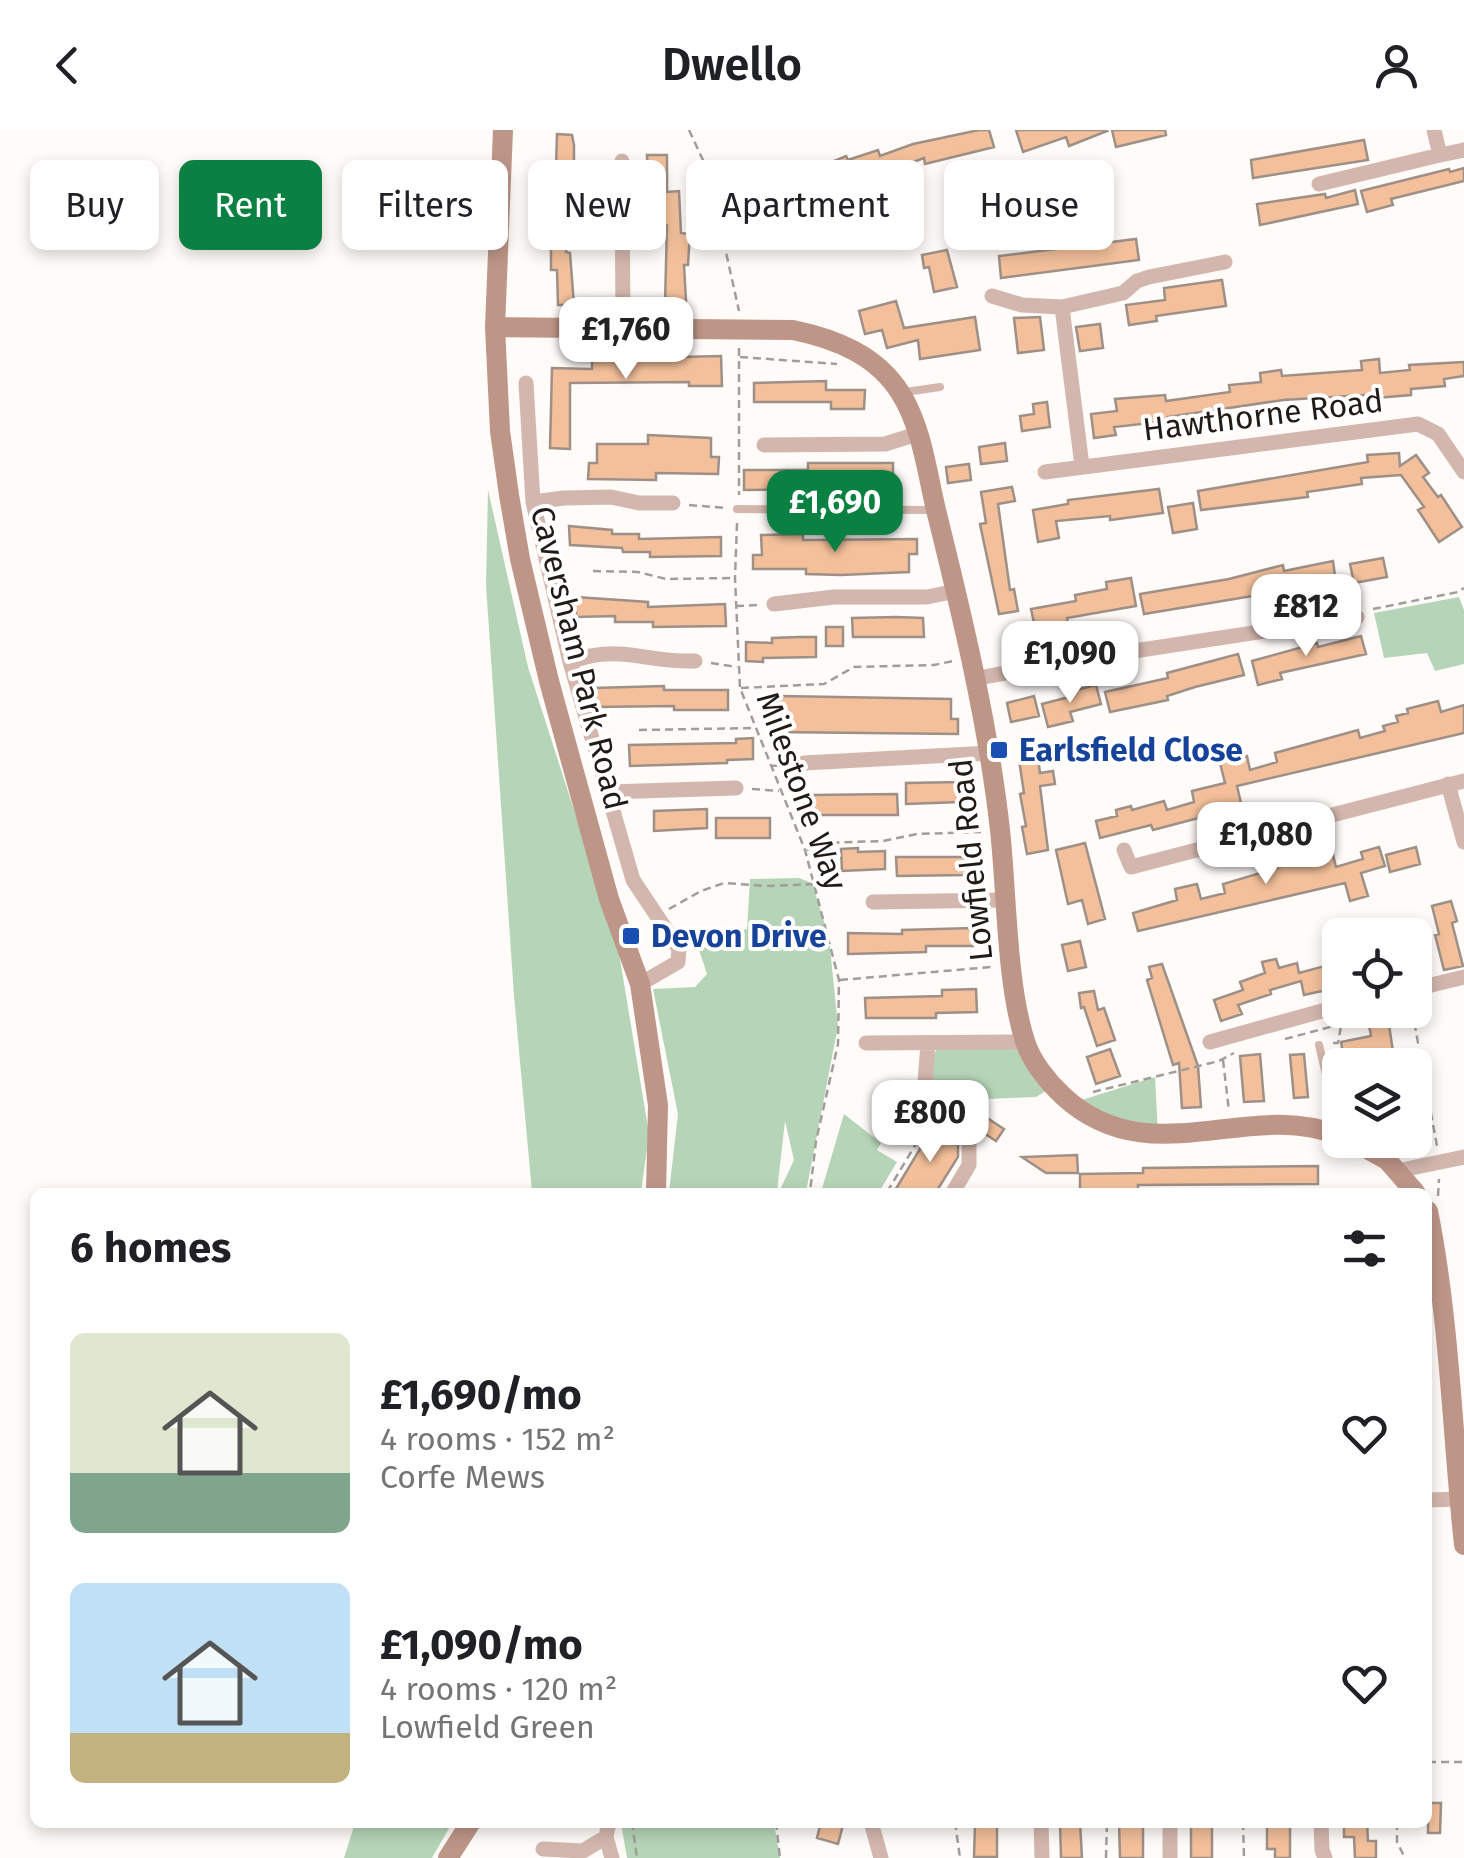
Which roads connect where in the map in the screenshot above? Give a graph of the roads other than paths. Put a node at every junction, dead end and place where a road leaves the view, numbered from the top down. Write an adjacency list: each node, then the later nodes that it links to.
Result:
1 (503, 130): 11 (street, Caversham Park Road)
2 (1434, 130): 4 (street)
3 (1464, 150): 4 (street)
4 (1440, 155): 5 (street)
5 (1319, 184)
6 (623, 250): 10 (street)
7 (1225, 262): 9 (street)
8 (992, 296): 9 (street)
9 (1062, 307): 17 (street)
10 (623, 327): 11 (street, Lowfield Road); 14 (street, Lowfield Road)
11 (495, 328): 42 (street, Caversham Park Road)
12 (526, 383): 20 (street)
13 (940, 387): 14 (lane)
14 (900, 393): 15 (street, Lowfield Road)
15 (917, 434): 16 (street); 23 (street, Lowfield Road)
16 (764, 445)
17 (1082, 466): 18 (street, Hawthorne Road); 19 (street, Hawthorne Road)
18 (1045, 472)
19 (1464, 472)
20 (533, 502): 21 (street); 30 (street)
21 (673, 503)
22 (737, 509): 23 (lane)
23 (936, 510): 24 (street, Lowfield Road)
24 (956, 592): 26 (street); 31 (street, Lowfield Road)
25 (1326, 600): 28 (street)
26 (774, 604)
27 (1356, 617): 28 (street)
28 (1330, 621): 31 (street)
29 (695, 661): 30 (street)
30 (570, 662): 36 (street)
31 (972, 670): 32 (street, Lowfield Road)
32 (990, 753): 33 (street); 39 (street, Lowfield Road)
33 (804, 763)
34 (1456, 782): 37 (street); 38 (street)
35 (736, 788): 36 (street)
36 (608, 792): 42 (street)
37 (1464, 842)
38 (1124, 850)
39 (1007, 900): 40 (street); 45 (street, Lowfield Road)
40 (874, 902)
41 (1464, 977): 43 (street)
42 (640, 984): 55 (street, Caversham Park Road)
43 (1432, 985)
44 (1322, 1007): 46 (street)
45 (1025, 1042): 48 (street); 51 (street, Lowfield Road)
46 (1210, 1042)
47 (866, 1043): 48 (street)
48 (928, 1044): 56 (street)
49 (1319, 1045): 50 (lane)
50 (1322, 1058)
51 (1322, 1130)
52 (1464, 1157): 54 (street)
53 (1383, 1158): 54 (street, Lowfield Road)
54 (1397, 1171): 57 (street, Lowfield Road)
55 (656, 1188)
56 (955, 1188)
57 (1412, 1188)
58 (1433, 1204): 59 (street)
59 (1459, 1499): 60 (street); 61 (street)
60 (1432, 1500)
61 (1464, 1545)
62 (467, 1828): 69 (street)
63 (874, 1828): 71 (street)
64 (1041, 1828): 72 (street)
65 (1170, 1828): 73 (street)
66 (1321, 1828): 74 (street)
67 (607, 1830): 68 (street); 70 (street)
68 (543, 1849)
69 (448, 1858)
70 (612, 1858)
71 (881, 1858)
72 (1042, 1858)
73 (1170, 1858)
74 (1326, 1858)

